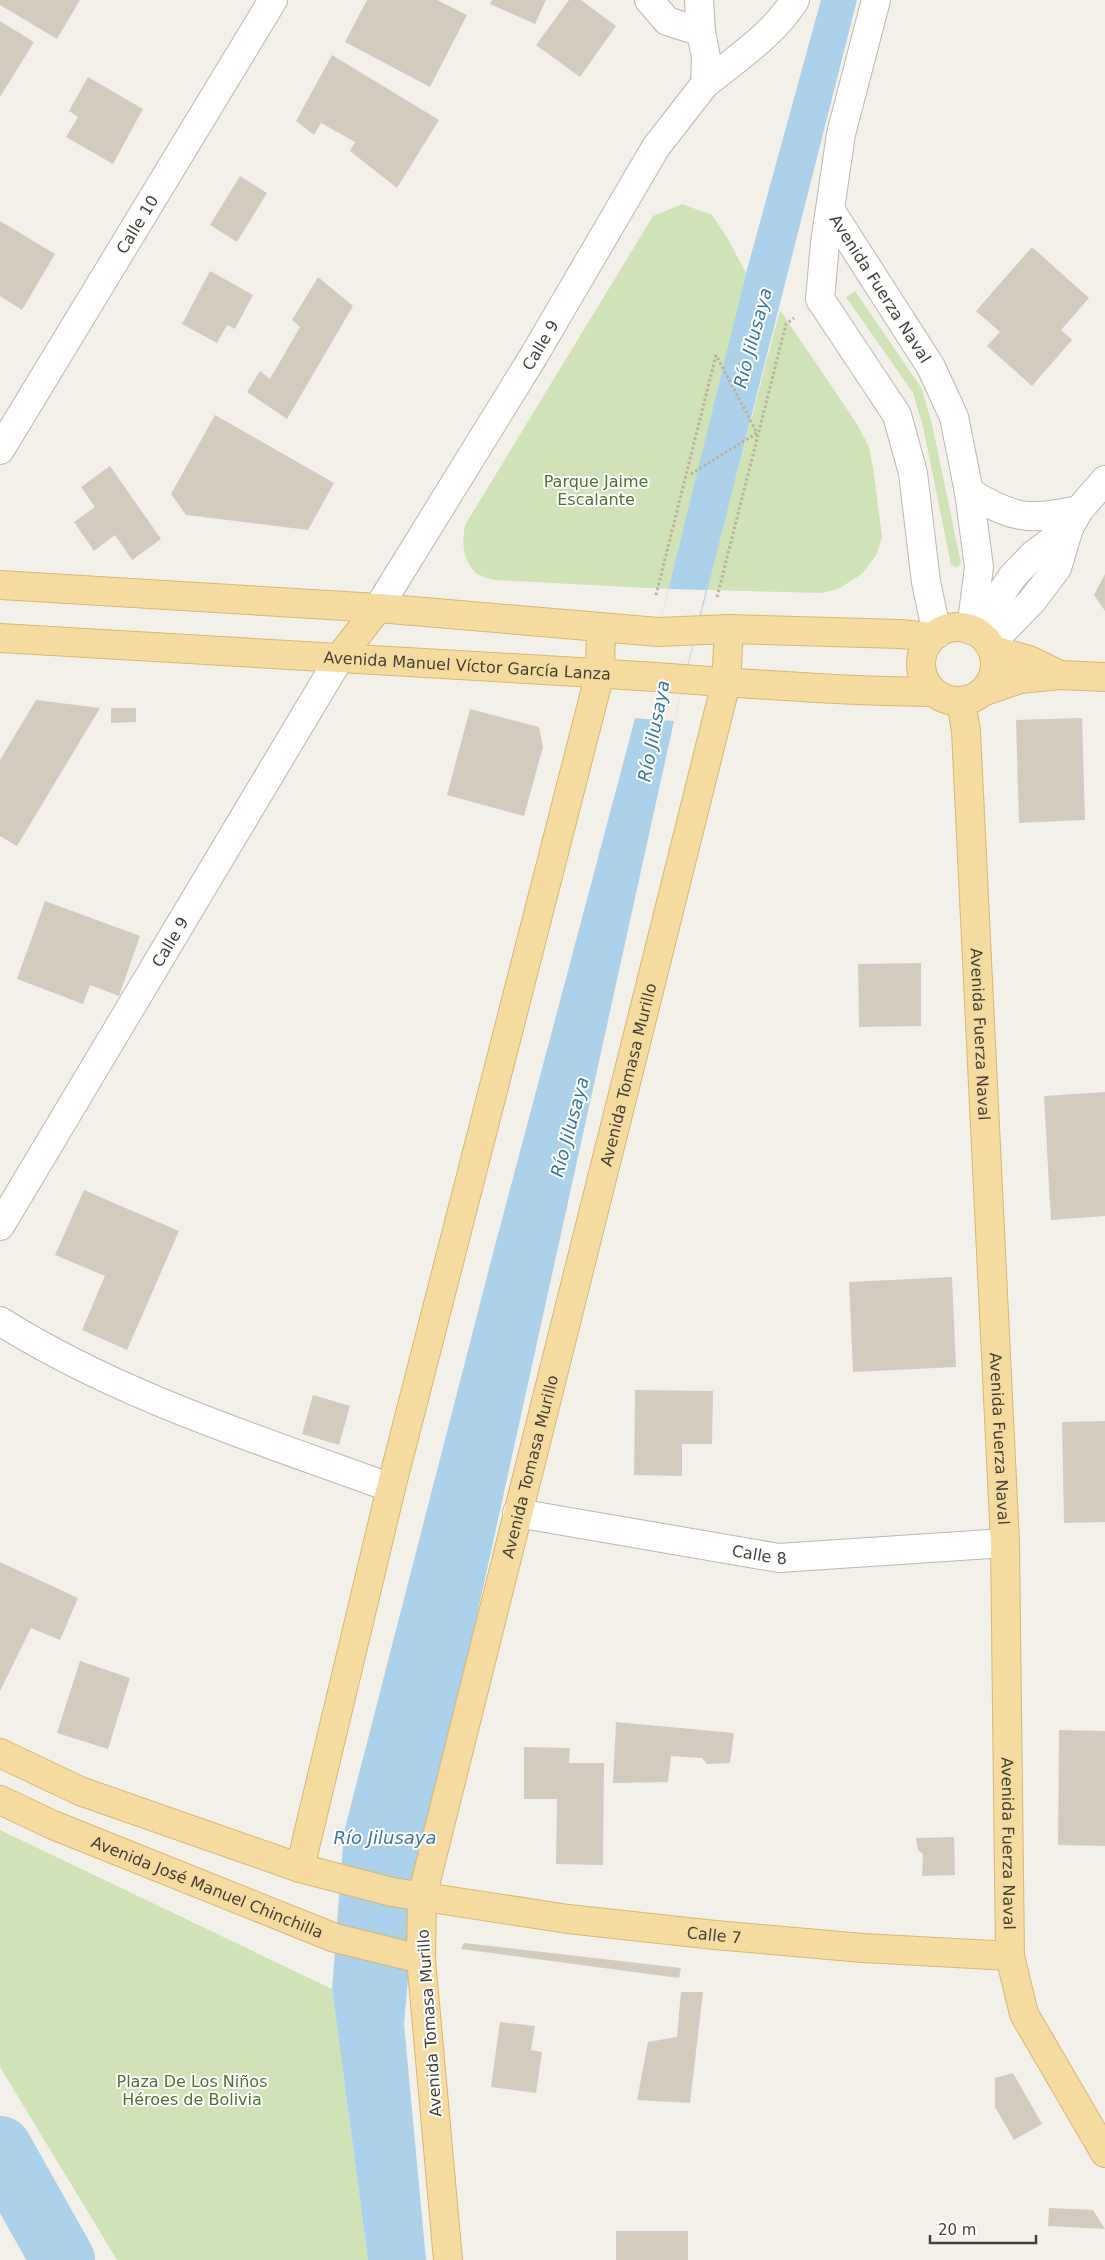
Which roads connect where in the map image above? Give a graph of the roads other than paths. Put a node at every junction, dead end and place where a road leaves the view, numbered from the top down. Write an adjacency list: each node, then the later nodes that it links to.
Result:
1 (273, 0): 10 (street, Calle 10)
2 (649, 0): 7 (street)
3 (699, 0): 7 (street)
4 (795, 0): 6 (street, Calle 9)
5 (876, 0): 9 (street)
6 (772, 12): 8 (street, Calle 9)
7 (700, 32): 8 (street)
8 (705, 84): 15 (street, Calle 9)
9 (831, 211): 12 (street, Avenida Fuerza Naval); 18 (street, Avenida Fuerza Naval)
10 (0, 450)
11 (1105, 480): 13 (street)
12 (969, 492): 13 (street); 20 (street, Avenida Fuerza Naval)
13 (1074, 519): 20 (street)
14 (0, 585): 15 (main road)
15 (378, 608): 16 (main road); 21 (main road)
16 (600, 628): 17 (main road); 22 (main road)
17 (729, 629): 18 (main road); 25 (main road, Avenida Tomasa Murillo)
18 (935, 635): 20 (main road); 26 (main road)
19 (0, 638): 21 (main road, Avenida Manuel Víctor García Lanza)
20 (982, 639): 23 (main road); 27 (main road)
21 (340, 657): 22 (main road, Avenida Manuel Víctor García Lanza); 28 (street, Calle 9)
22 (600, 673): 25 (main road, Avenida Manuel Víctor García Lanza); 30 (main road)
23 (1060, 675): 24 (main road); 27 (main road)
24 (1105, 677)
25 (726, 683): 26 (main road, Avenida Manuel Víctor García Lanza); 31 (main road, Avenida Tomasa Murillo)
26 (933, 692): 27 (main road)
27 (973, 696): 32 (main road, Avenida Fuerza Naval)
28 (0, 1226)
29 (0, 1321): 30 (street)
30 (391, 1488): 35 (main road)
31 (517, 1513): 32 (street, Calle 8); 36 (main road, Avenida Tomasa Murillo)
32 (1005, 1543): 37 (main road, Avenida Fuerza Naval)
33 (0, 1753): 35 (main road)
34 (0, 1800): 38 (main road, Avenida José Manuel Chinchilla)
35 (300, 1868): 36 (main road)
36 (422, 1897): 37 (main road, Calle 7); 38 (main road, Avenida Tomasa Murillo)
37 (1010, 1956): 39 (main road, Avenida Fuerza Naval)
38 (421, 1959): 40 (main road, Avenida Tomasa Murillo)
39 (1105, 2153)
40 (448, 2260)

